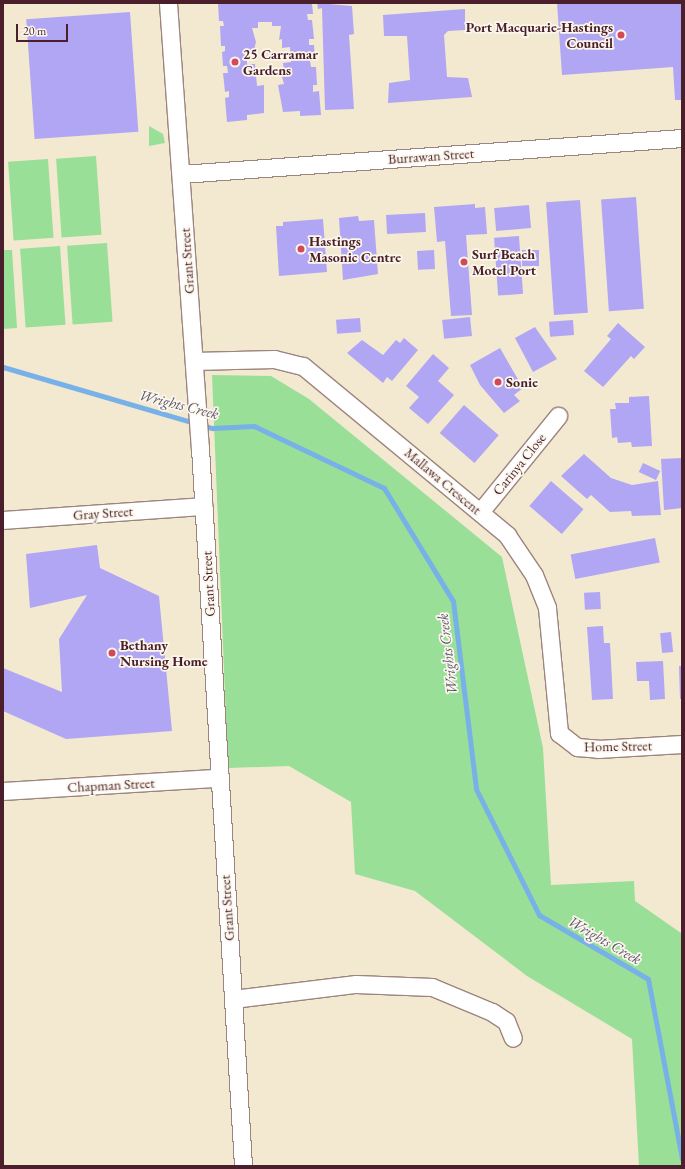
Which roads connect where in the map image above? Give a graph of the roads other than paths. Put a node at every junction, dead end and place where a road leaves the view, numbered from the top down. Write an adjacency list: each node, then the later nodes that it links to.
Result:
1 (168, 3): 3 (street, Grant Street)
2 (682, 138): 3 (street, Burrawan Street)
3 (181, 174): 4 (street, Grant Street)
4 (194, 361): 6 (street, Grant Street); 7 (street, Mallawa Crescent)
5 (558, 416): 7 (street, Carinya Close)
6 (204, 506): 8 (street, Gray Street); 11 (street, Grant Street)
7 (480, 512): 9 (street, Mallawa Crescent)
8 (3, 520)
9 (559, 733): 10 (street, Home Street)
10 (682, 744)
11 (218, 778): 12 (street, Chapman Street); 13 (street, Grant Street)
12 (3, 791)
13 (233, 999): 14 (street); 15 (street, Grant Street)
14 (513, 1038)
15 (243, 1166)

